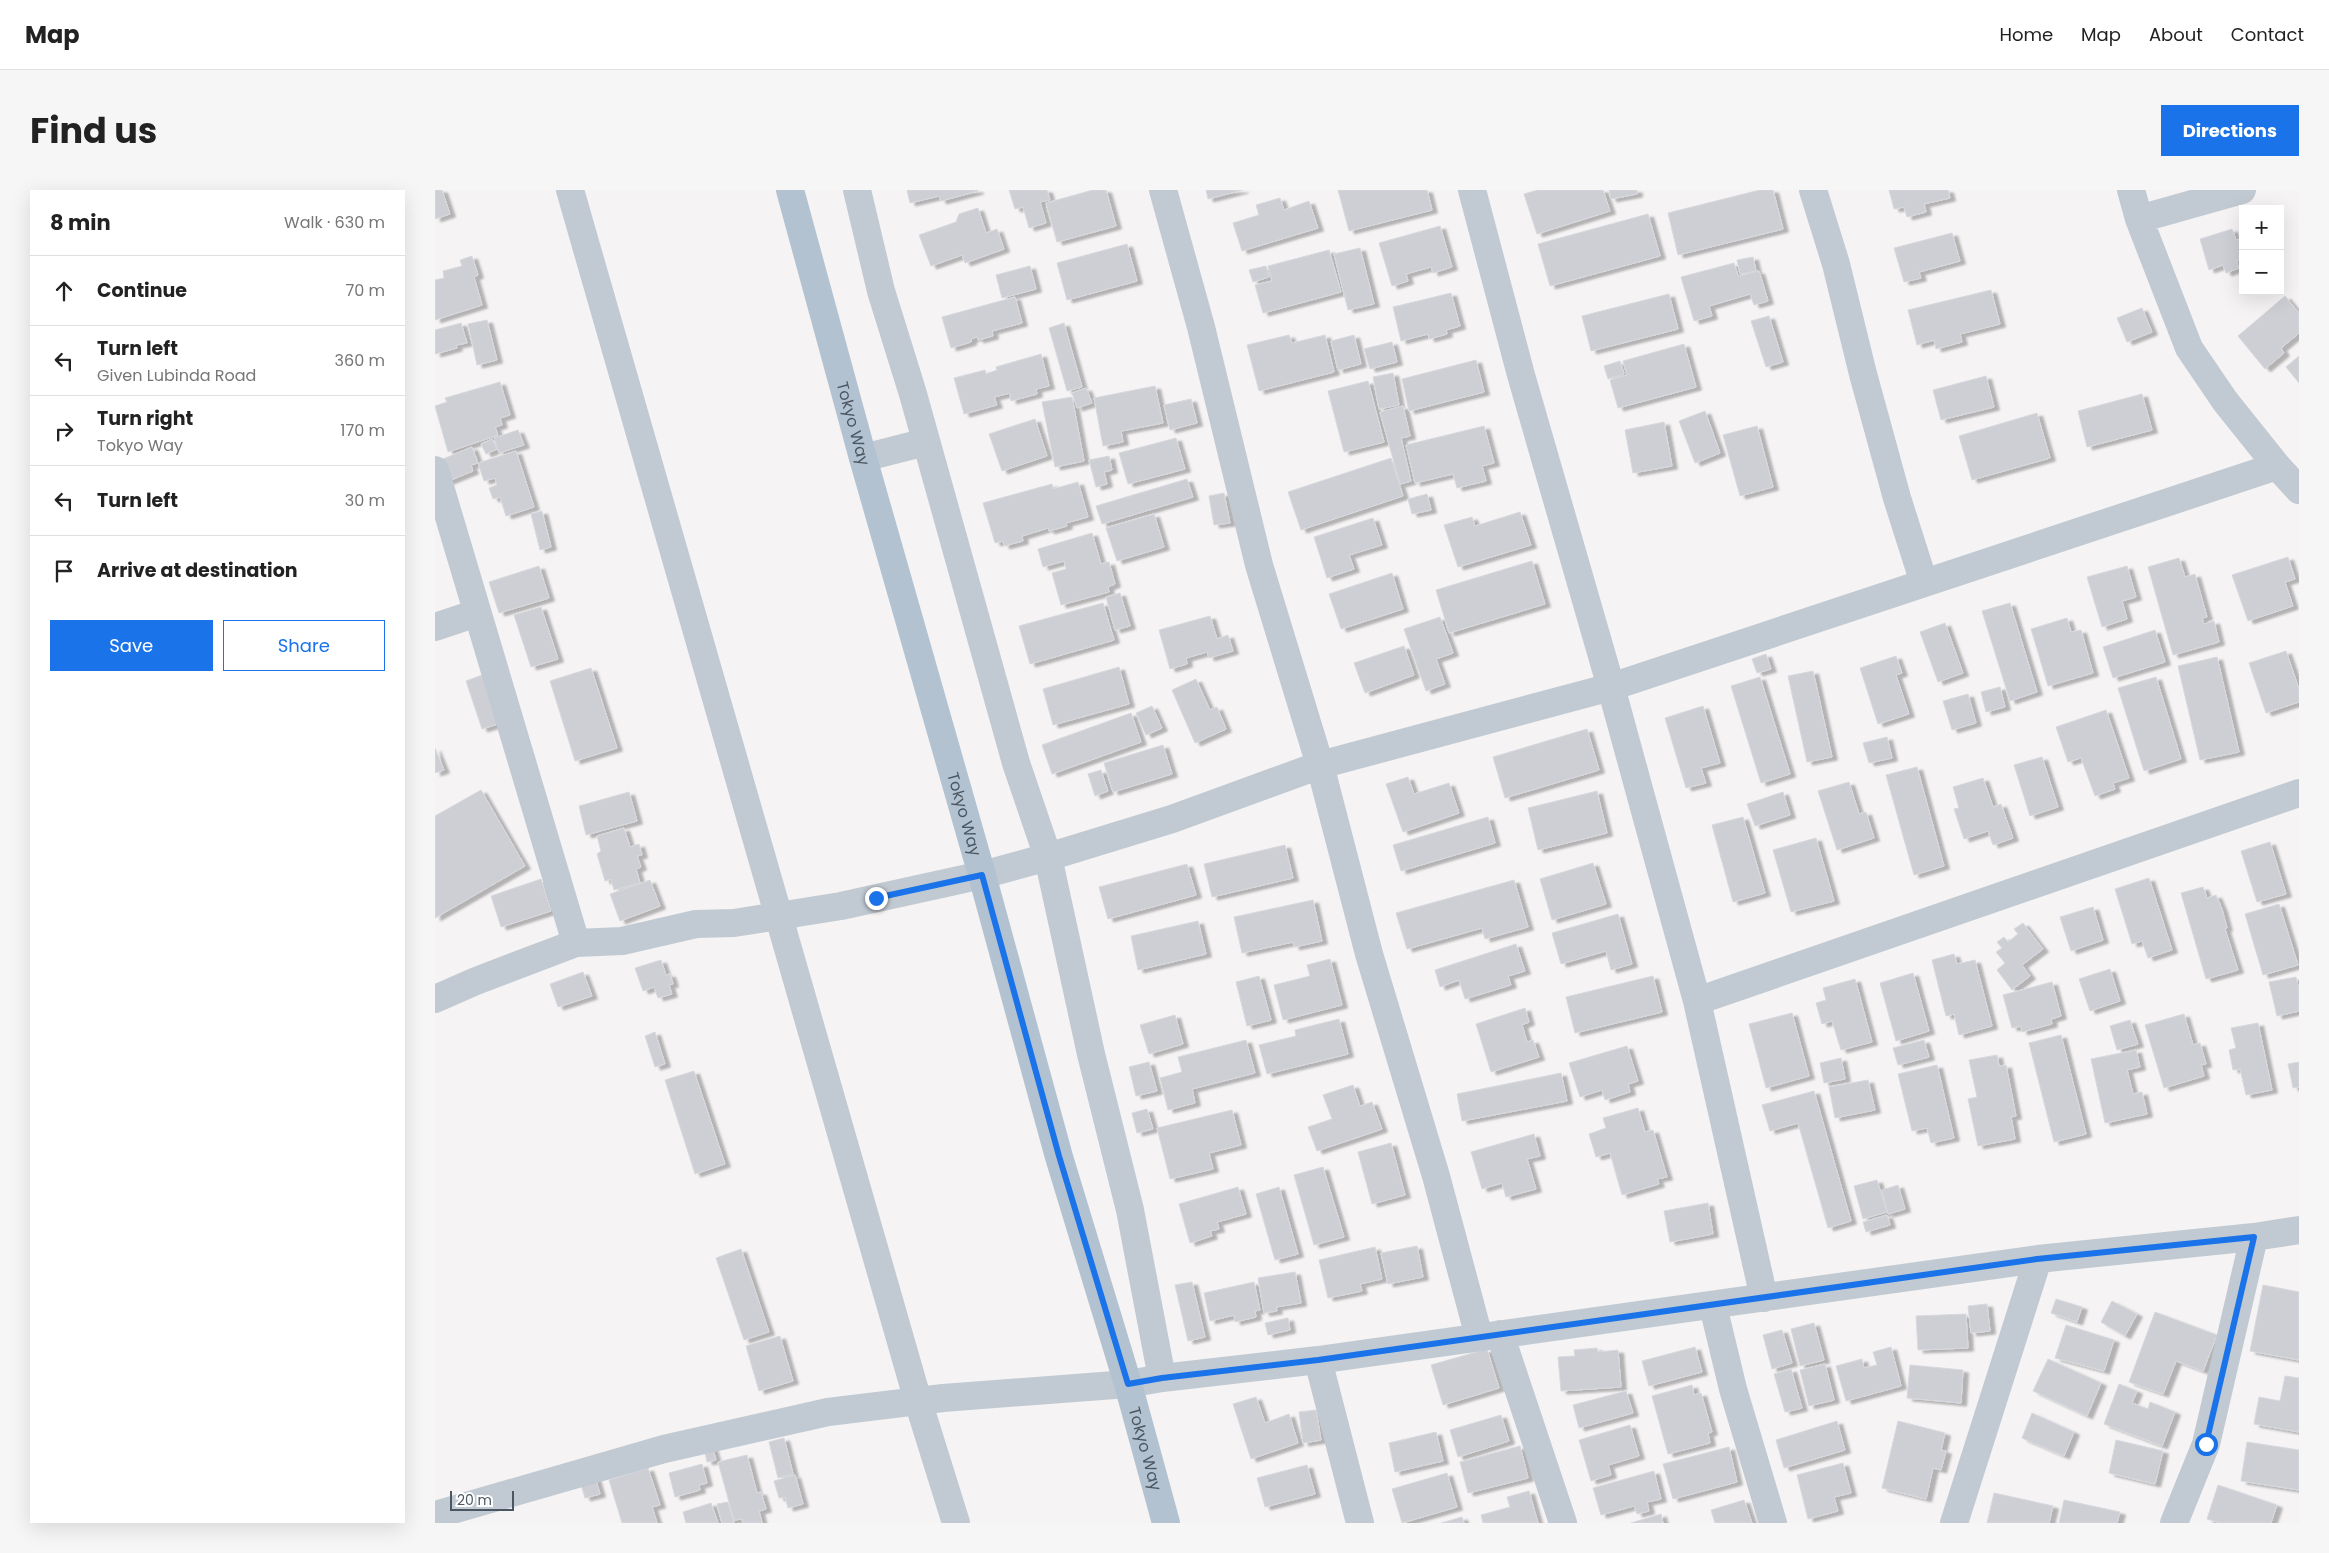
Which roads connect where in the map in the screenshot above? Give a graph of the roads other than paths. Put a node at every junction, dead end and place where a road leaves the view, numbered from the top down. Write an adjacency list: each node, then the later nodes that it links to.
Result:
1 (570, 190): 23 (street)
2 (790, 190): 11 (main road, Tokyo Way)
3 (857, 190): 10 (street)
4 (1163, 190): 19 (street)
5 (1472, 190): 18 (street)
6 (1813, 190): 15 (street)
7 (2131, 190): 9 (street)
8 (2242, 190): 9 (street)
9 (2139, 219): 12 (street)
10 (927, 442): 11 (street); 21 (street)
11 (863, 458): 22 (main road, Tokyo Way)
12 (2277, 466): 14 (street); 15 (street)
13 (435, 470): 16 (street)
14 (2299, 490)
15 (1925, 583): 18 (street)
16 (477, 613): 17 (street); 24 (street)
17 (435, 627)
18 (1611, 687): 19 (street); 26 (street)
19 (1320, 765): 21 (street); 32 (street)
20 (2299, 793): 26 (street)
21 (1048, 857): 22 (street); 34 (street)
22 (982, 875): 23 (street); 35 (main road, Tokyo Way)
23 (780, 916): 24 (street); 36 (street)
24 (576, 943): 25 (street)
25 (435, 1000)
26 (1697, 1001): 30 (street)
27 (2299, 1230): 28 (street)
28 (2254, 1237): 29 (street); 44 (street)
29 (2037, 1259): 30 (street); 43 (street)
30 (1764, 1298): 31 (street)
31 (1713, 1306): 32 (street); 42 (street)
32 (1489, 1336): 33 (street); 41 (street)
33 (1318, 1360): 34 (street); 40 (street)
34 (1162, 1378): 35 (street)
35 (1128, 1384): 36 (street); 39 (main road, Tokyo Way)
36 (918, 1401): 37 (street); 38 (street)
37 (435, 1515)
38 (956, 1523)
39 (1166, 1523)
40 (1360, 1523)
41 (1563, 1523)
42 (1773, 1523)
43 (1954, 1523)
44 (2174, 1523)

